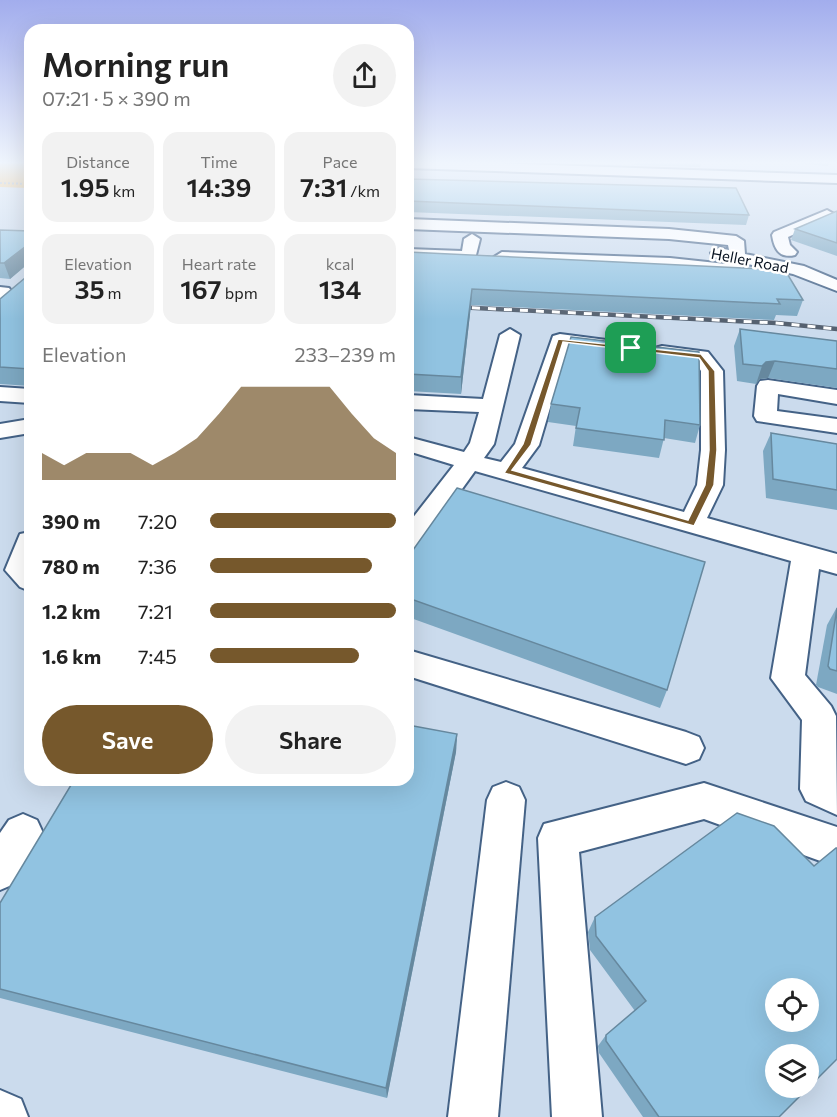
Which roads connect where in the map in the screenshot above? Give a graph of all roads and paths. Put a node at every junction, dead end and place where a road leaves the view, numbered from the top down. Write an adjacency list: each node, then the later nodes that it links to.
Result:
1 (824, 215): 6 (street)
2 (414, 225): 3 (street)
3 (527, 235): 5 (street, Heller Road); 9 (street, Heller Road)
4 (414, 238): 5 (street, Heller Road)
5 (471, 248): 7 (street); 9 (street)
6 (789, 252): 8 (street); 10 (street)
7 (414, 253)
8 (821, 261)
9 (735, 263): 10 (street, Heller Road); 12 (street)
10 (771, 263): 11 (street, Heller Road)
11 (837, 286)
12 (837, 304)
13 (510, 335): 18 (street)
14 (0, 394): 15 (street)
15 (24, 396)
16 (837, 397): 19 (street)
17 (414, 402): 18 (street)
18 (491, 406): 23 (street)
19 (837, 426)
20 (24, 427): 21 (street)
21 (0, 431)
22 (414, 446): 23 (street)
23 (460, 458): 24 (street); 25 (street); 27 (street)
24 (507, 471): 26 (street); 26 (street)
25 (414, 508)
26 (691, 524): 29 (street)
27 (414, 537)
28 (24, 557): 30 (street)
29 (821, 561): 33 (street)
30 (24, 575)
31 (414, 665): 32 (street)
32 (686, 748)
33 (837, 797)
34 (506, 800): 38 (street)
35 (23, 832): 37 (street)
36 (837, 847): 39 (street)
37 (0, 870)
38 (473, 1117)
39 (577, 1117)

